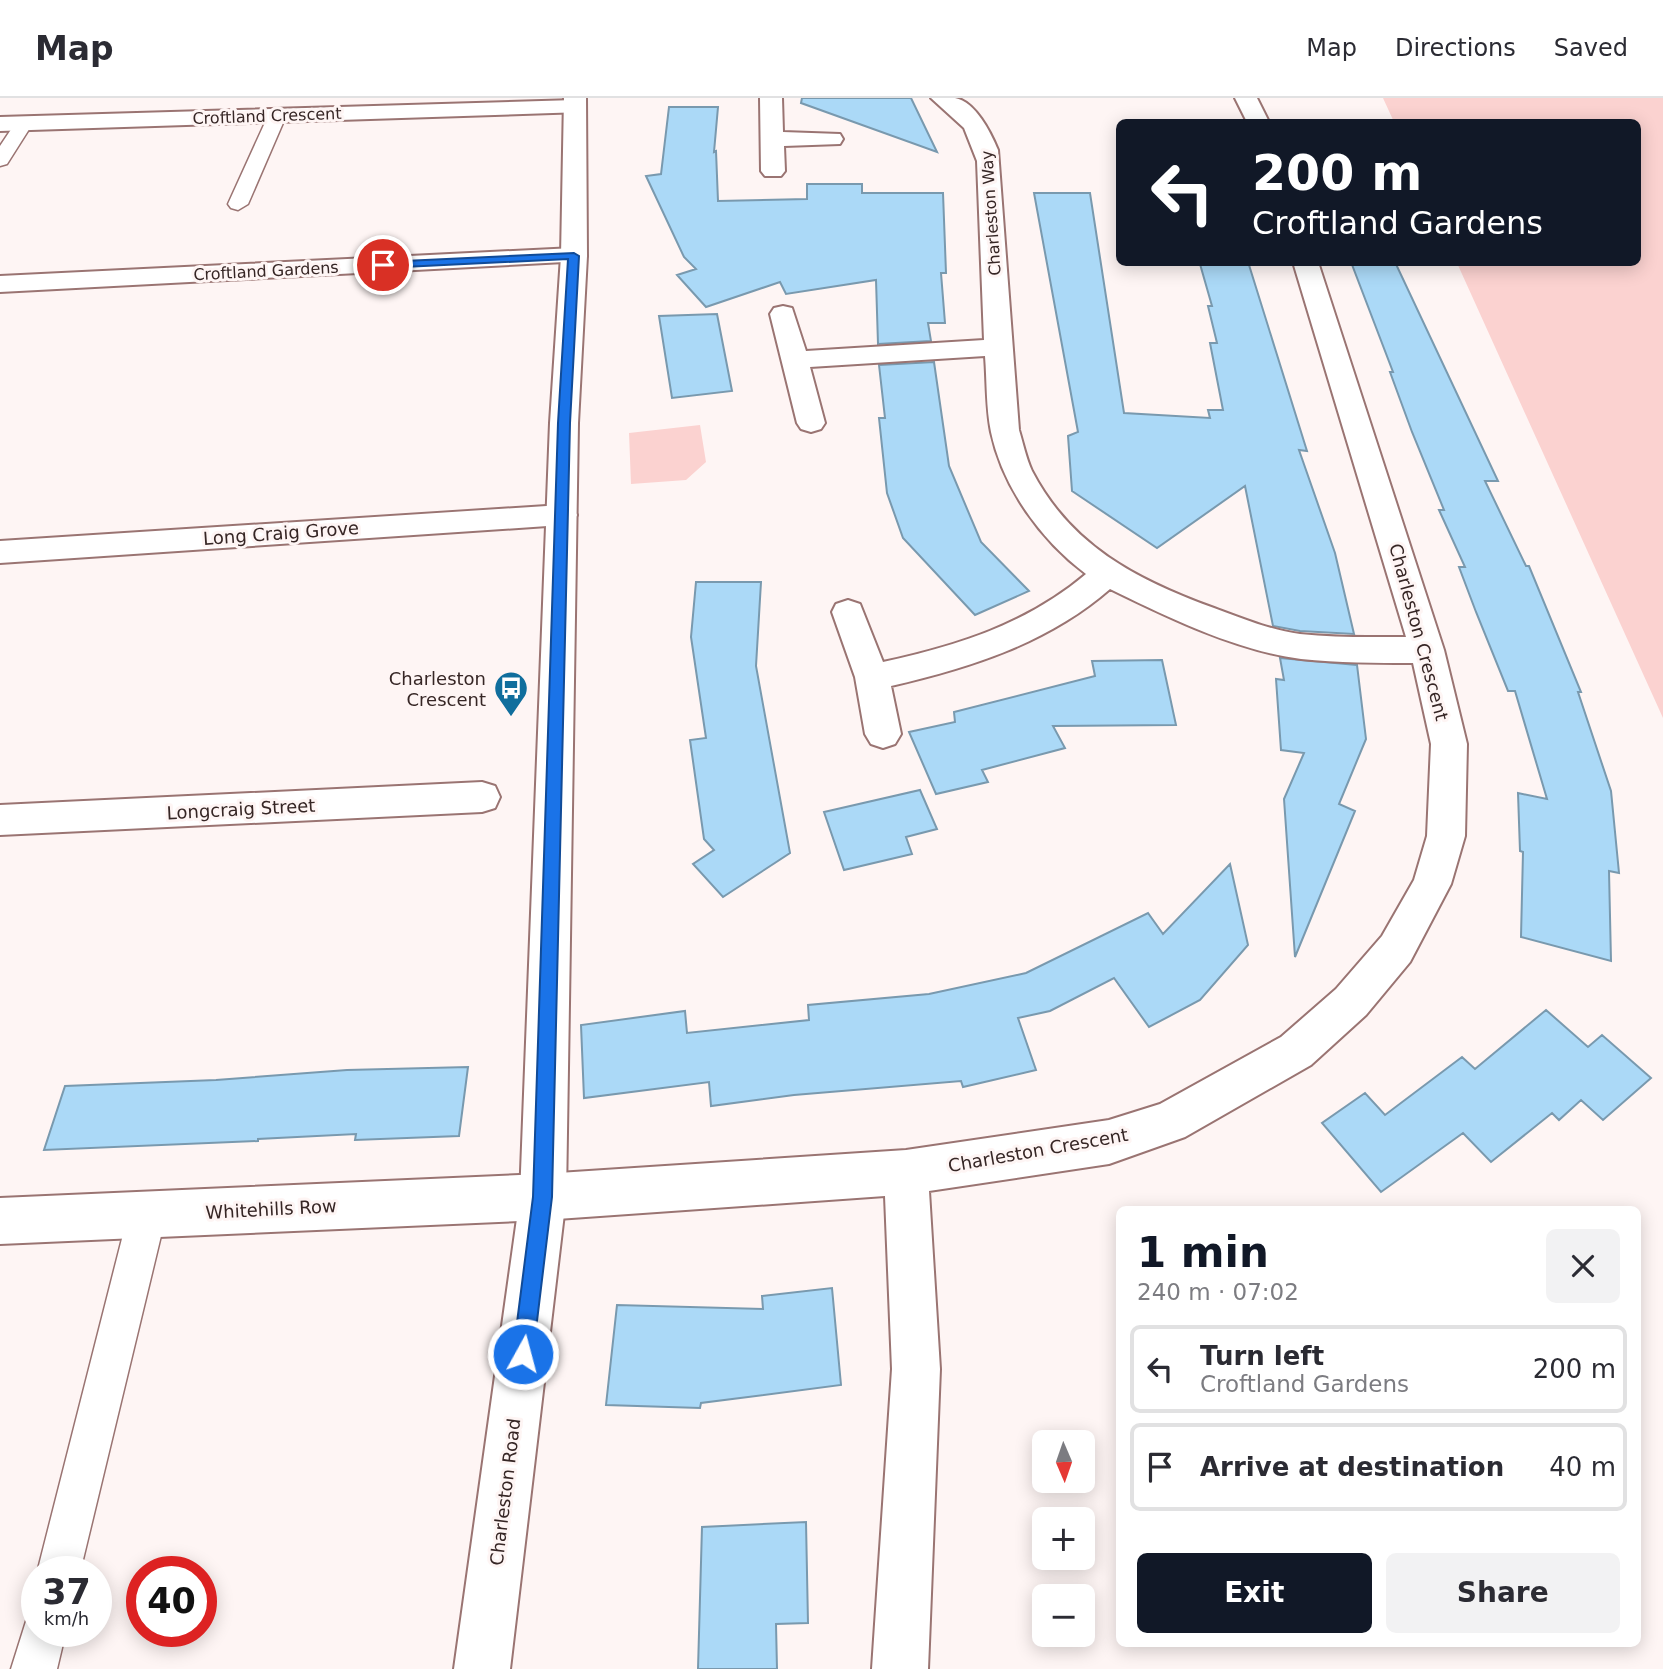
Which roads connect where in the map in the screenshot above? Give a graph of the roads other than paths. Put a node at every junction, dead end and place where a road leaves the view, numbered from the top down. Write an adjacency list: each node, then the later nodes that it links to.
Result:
1 (771, 98): 9 (street)
2 (942, 98): 18 (street, Charleston Way)
3 (1246, 98): 6 (street)
4 (575, 103): 5 (street, Croftland Crescent); 14 (street, Charleston Road)
5 (276, 116): 7 (street, Croftland Crescent); 13 (lane)
6 (1256, 119)
7 (24, 123): 8 (street, Croftland Crescent); 11 (lane)
8 (0, 124)
9 (774, 139): 10 (street); 12 (street)
10 (832, 139)
11 (0, 160)
12 (773, 171)
13 (238, 204)
14 (574, 256): 16 (street, Croftland Gardens); 21 (street, Charleston Road)
15 (1307, 266): 25 (street, Charleston Crescent)
16 (0, 284)
17 (783, 314): 19 (street)
18 (998, 347): 19 (street); 23 (street, Charleston Way)
19 (795, 360): 20 (street)
20 (811, 423)
21 (562, 515): 22 (street, Long Craig Grove); 31 (street, Charleston Road)
22 (0, 552)
23 (1107, 574): 25 (street, Charleston Way); 26 (street)
24 (848, 612): 26 (street)
25 (1427, 650): 30 (street, Charleston Crescent)
26 (872, 677): 27 (street)
27 (883, 734)
28 (482, 797): 29 (street, Longcraig Street)
29 (0, 820)
30 (906, 1172): 31 (street, Charleston Crescent); 38 (street)
31 (542, 1197): 32 (street, Whitehills Row); 37 (street, Charleston Road)
32 (147, 1214): 33 (street, Whitehills Row); 34 (lane)
33 (0, 1221)
34 (62, 1556)
35 (40, 1647): 36 (lane)
36 (34, 1669)
37 (482, 1669)
38 (900, 1669)

